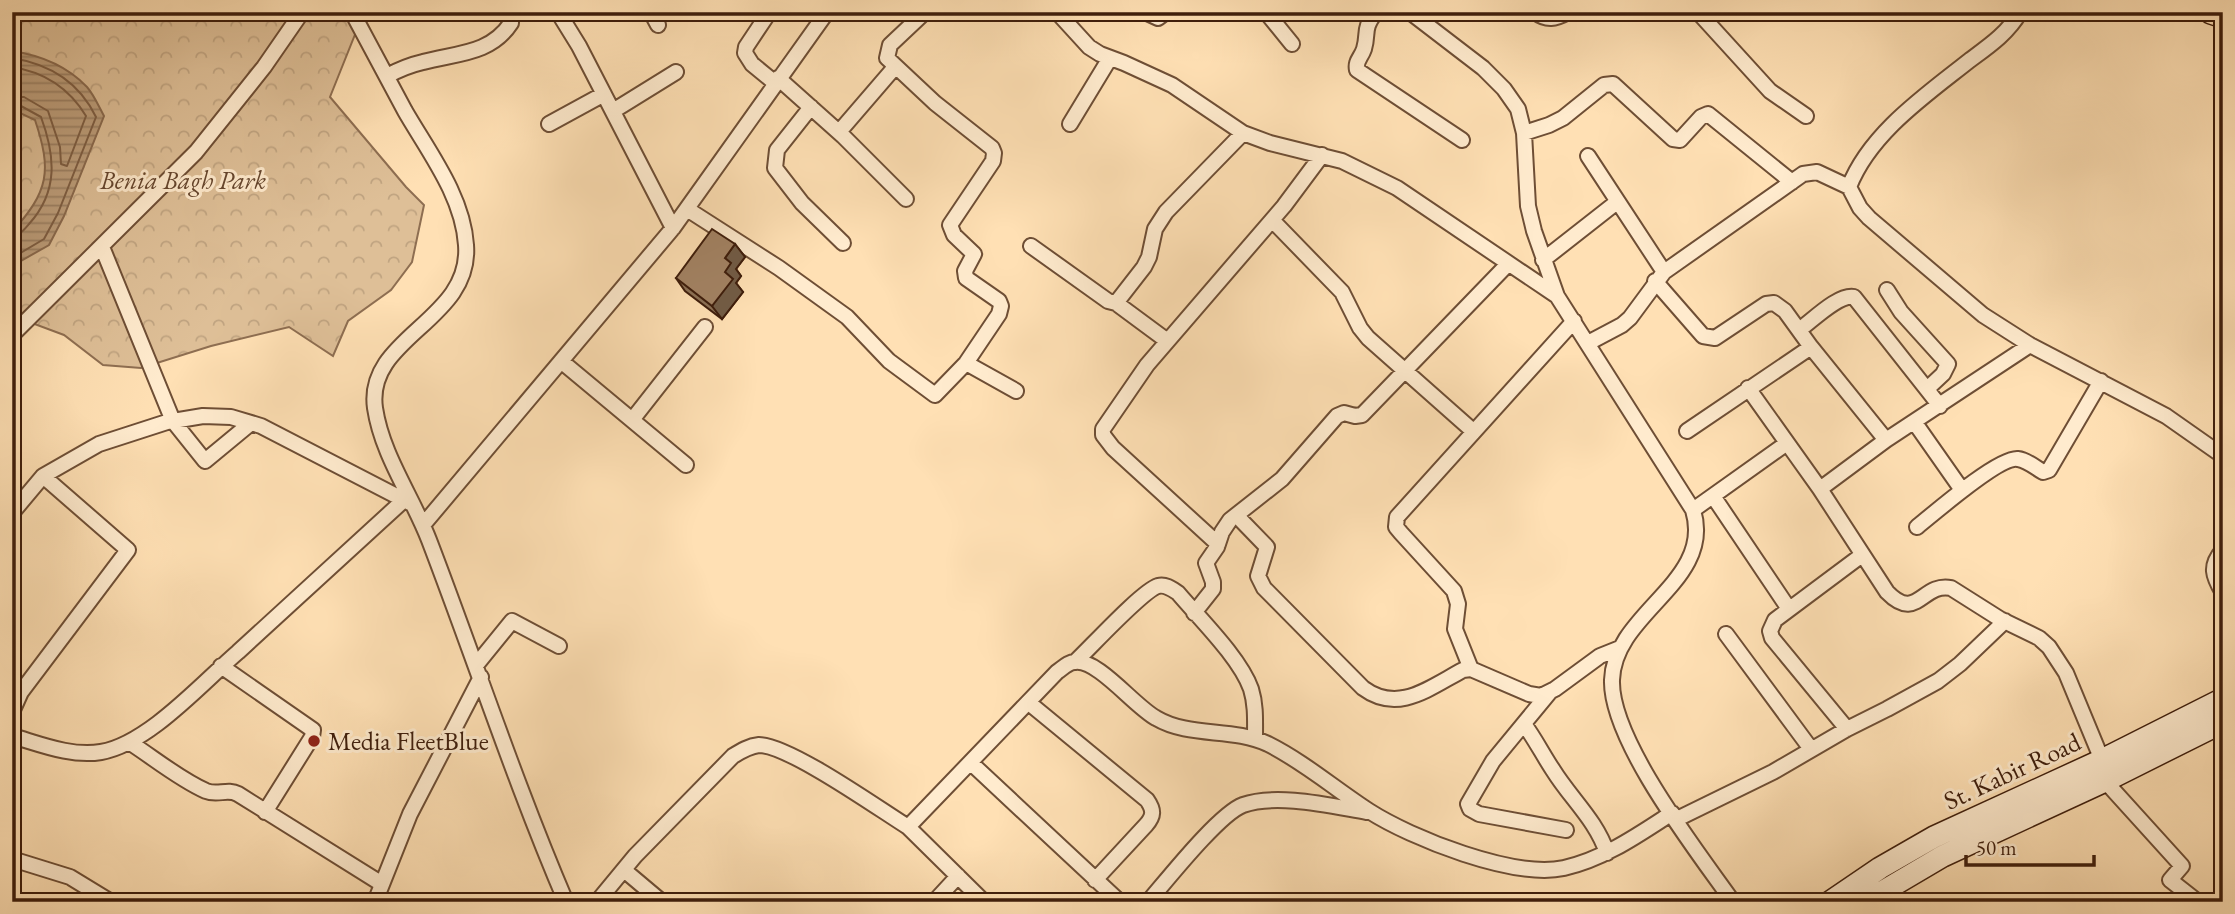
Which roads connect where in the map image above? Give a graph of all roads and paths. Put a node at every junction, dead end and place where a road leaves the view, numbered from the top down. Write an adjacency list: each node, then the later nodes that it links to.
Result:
1 (302, 12): 47 (street)
2 (352, 12): 24 (street)
3 (506, 12): 24 (street)
4 (558, 12): 26 (street)
5 (827, 12): 25 (street)
6 (925, 12): 22 (street)
7 (1057, 12): 21 (street)
8 (1144, 12): 9 (street)
9 (1166, 12)
10 (1266, 12): 20 (street)
11 (1376, 12): 35 (street)
12 (1410, 12): 34 (street)
13 (1535, 12): 14 (street)
14 (1568, 12)
15 (1698, 12): 29 (street)
16 (2020, 12): 39 (street)
17 (2211, 12): 18 (main road)
18 (2223, 16)
19 (766, 17): 25 (street)
20 (1292, 44)
21 (1110, 58): 31 (street); 33 (street)
22 (895, 67): 32 (street); 63 (street)
23 (676, 72): 28 (street)
24 (387, 76): 84 (street)
25 (777, 81): 27 (street); 42 (street)
26 (604, 94): 28 (street); 30 (street)
27 (811, 107): 32 (street); 45 (street)
28 (613, 111): 44 (street)
29 (1806, 116)
30 (549, 124)
31 (1070, 124)
32 (839, 132): 40 (street)
33 (1242, 133): 36 (street); 53 (street)
34 (1524, 134): 38 (street); 48 (street)
35 (1462, 140)
36 (1322, 155): 43 (street); 49 (street)
37 (1588, 156): 41 (street)
38 (1792, 182): 39 (street); 50 (street)
39 (1849, 187): 60 (street)
40 (906, 199)
41 (1617, 202): 48 (street); 50 (street)
42 (687, 209): 44 (street); 63 (street)
43 (1272, 220): 58 (street); 64 (street)
44 (673, 228): 62 (street)
45 (843, 243)
46 (1031, 246): 53 (street)
47 (102, 247): 57 (street); 71 (street)
48 (1543, 260): 52 (street)
49 (1507, 265): 52 (street); 64 (street)
50 (1659, 276): 56 (street); 59 (street)
51 (1887, 290): 67 (street)
52 (1557, 296): 54 (street)
53 (1116, 303): 58 (street)
54 (1574, 321): 59 (street); 74 (street)
55 (705, 327): 70 (street)
56 (1799, 330): 61 (street); 67 (street)
57 (12, 335)
58 (1166, 341): 90 (street)
59 (1588, 343): 85 (street)
60 (2030, 345): 65 (street); 69 (street)
61 (1811, 347): 66 (street); 76 (street)
62 (561, 361): 70 (street); 88 (street)
63 (966, 363): 68 (street)
64 (1404, 371): 74 (street); 87 (street)
65 (2101, 382): 78 (street); 82 (street)
66 (1748, 388): 75 (street); 77 (street)
67 (1927, 389): 69 (street)
68 (1016, 390)
69 (1940, 406): 72 (street)
70 (632, 420): 79 (street)
71 (173, 421): 73 (street); 73 (street); 80 (street)
72 (1915, 422): 76 (street); 82 (street)
73 (251, 423): 84 (street)
74 (1473, 431): 102 (street)
75 (1687, 431)
76 (1886, 440): 81 (street)
77 (1787, 443): 81 (street); 83 (street)
78 (2223, 456)
79 (686, 465)
80 (43, 476): 86 (street); 107 (street)
81 (1820, 489): 92 (street)
82 (1962, 490): 89 (street)
83 (1713, 496): 85 (street); 94 (street)
84 (409, 503): 88 (street); 101 (street)
85 (1693, 510): 99 (street)
86 (12, 513)
87 (1237, 516): 90 (street); 102 (street)
88 (423, 525): 103 (street)
89 (1917, 527)
90 (1218, 544): 95 (street)
91 (2223, 550): 93 (street)
92 (1862, 555): 94 (street); 96 (street)
93 (2223, 593)
94 (1789, 609): 110 (street)
95 (1195, 613): 100 (street); 112 (street)
96 (2005, 621): 110 (street); 116 (street)
97 (1726, 634): 114 (street)
98 (559, 646): 103 (street)
99 (1620, 648): 104 (street); 119 (street)
100 (1076, 661): 106 (street); 112 (street)
101 (222, 666): 113 (street); 117 (street)
102 (1471, 669): 104 (street)
103 (479, 671): 127 (street); 130 (street)
104 (1549, 693): 109 (street)
105 (2223, 699): 116 (main road, St. Kabir Road)
106 (1029, 702): 115 (street); 126 (street)
107 (12, 712)
108 (2223, 722): 116 (main road, St. Kabir Road)
109 (1524, 723): 121 (street); 122 (street)
110 (1847, 729): 114 (street)
111 (12, 736): 113 (street)
112 (1255, 738): 118 (street)
113 (130, 742): 117 (street)
114 (1811, 749): 119 (street)
115 (971, 762): 120 (street); 126 (street)
116 (2104, 770): 138 (main road, St. Kabir Road); 139 (main road, St. Kabir Road); 140 (street)
117 (265, 812): 127 (street)
118 (1371, 812): 122 (street); 136 (street)
119 (1674, 816): 122 (street); 137 (street)
120 (908, 827): 124 (street); 125 (street)
121 (1566, 831)
122 (1606, 853)
123 (12, 859): 128 (street)
124 (624, 870): 131 (street); 132 (street)
125 (958, 876): 133 (street); 134 (street)
126 (1095, 880): 135 (street)
127 (382, 884): 129 (street)
128 (111, 902)
129 (375, 902)
130 (566, 902)
131 (597, 902)
132 (662, 902)
133 (934, 902)
134 (984, 902)
135 (1120, 902)
136 (1148, 902)
137 (1733, 902)
138 (1830, 902)
139 (1865, 902)
140 (2197, 902)

